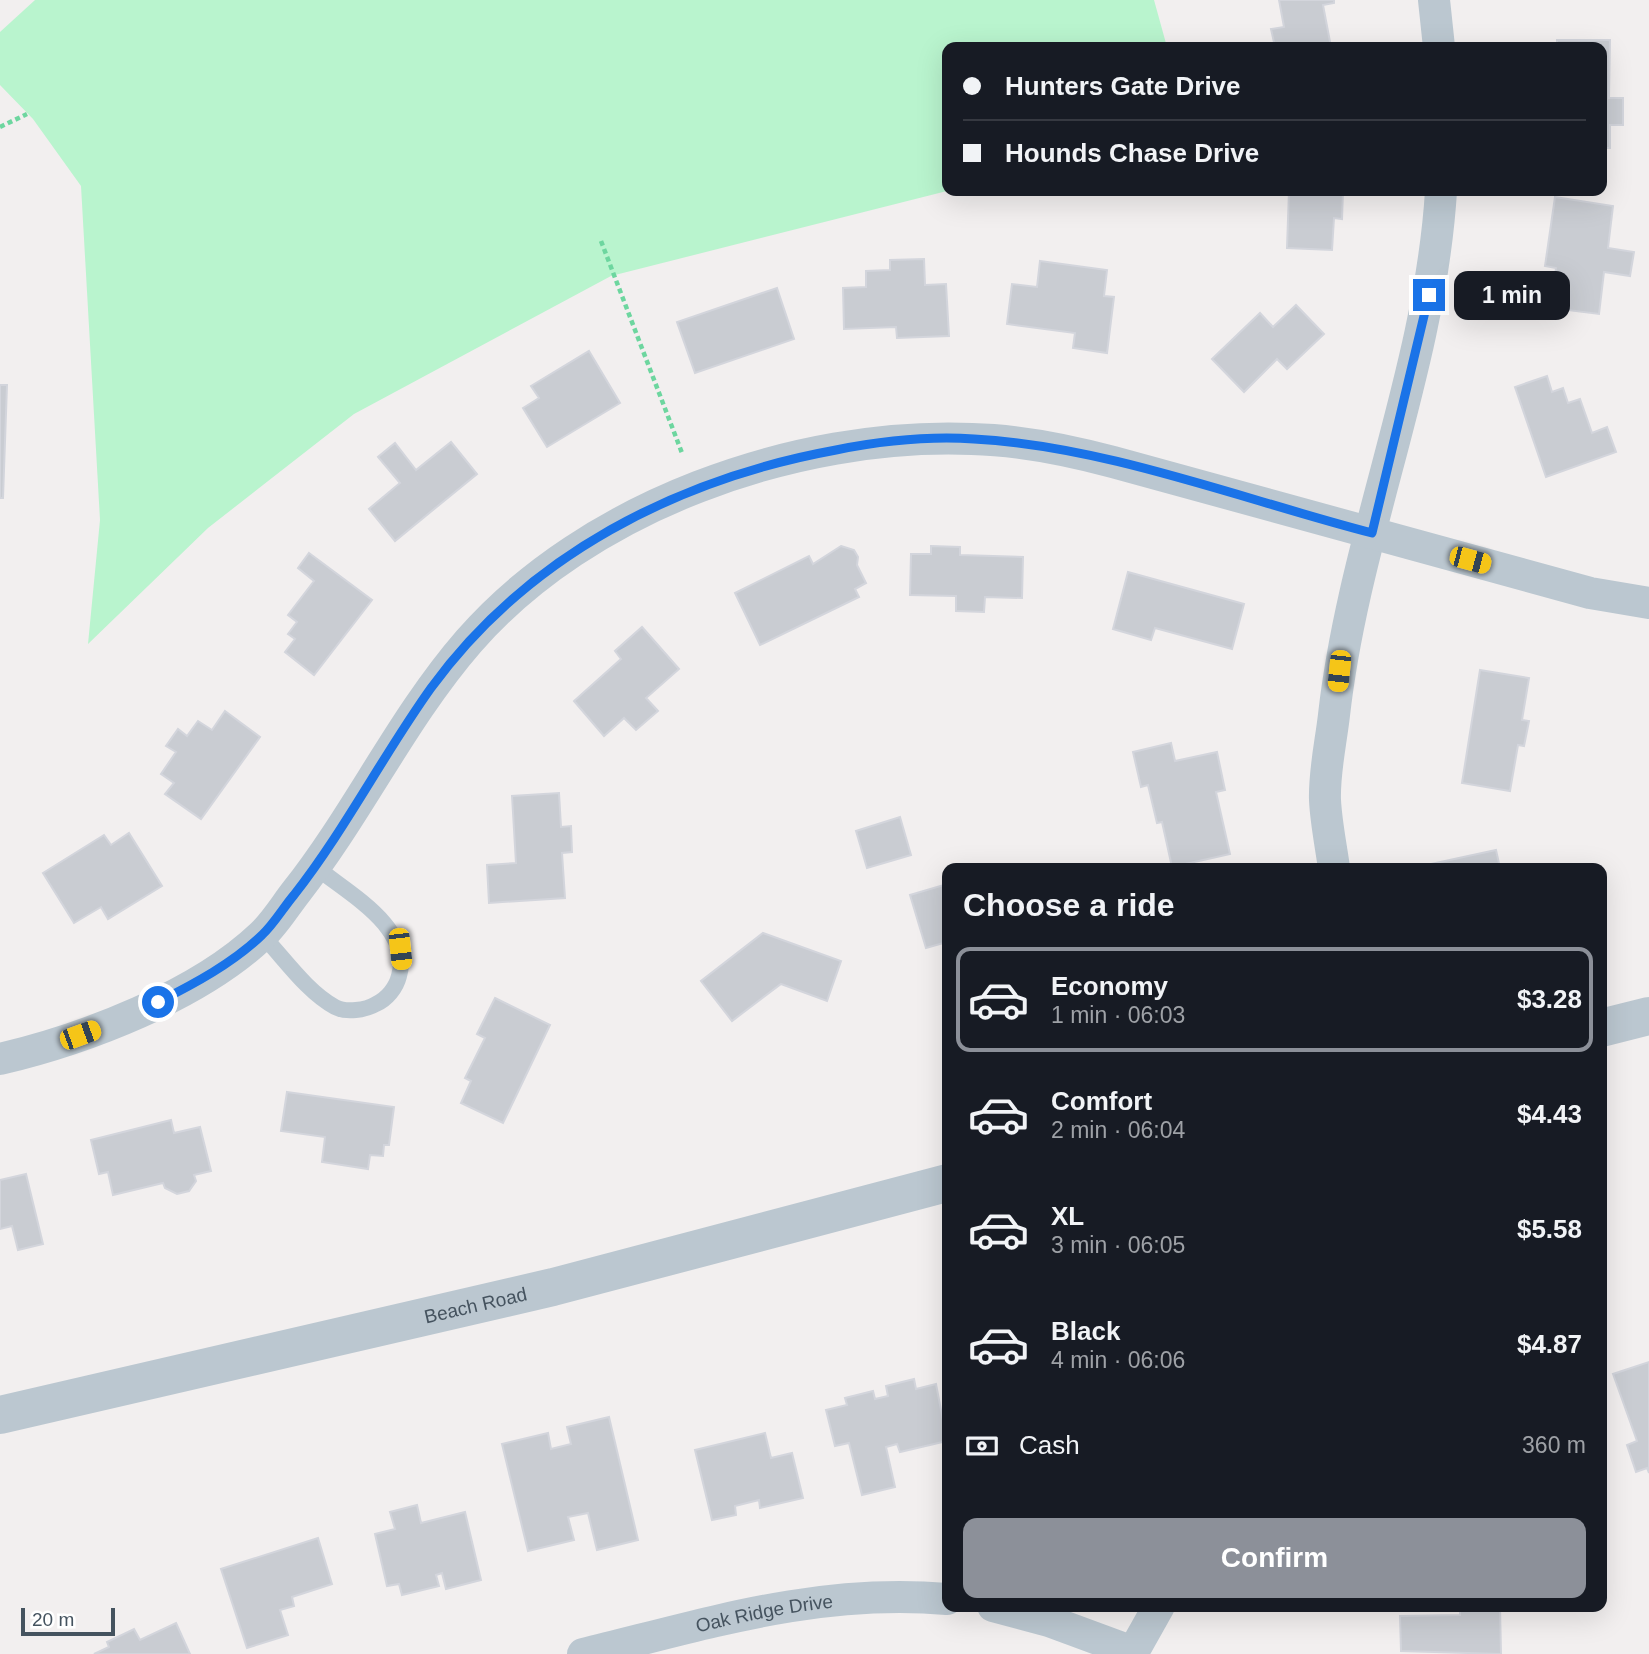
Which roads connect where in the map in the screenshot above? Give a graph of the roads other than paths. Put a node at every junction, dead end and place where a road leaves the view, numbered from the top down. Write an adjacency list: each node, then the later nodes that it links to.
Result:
1 (1434, 0): 2 (street)
2 (1438, 42)
3 (1441, 196): 4 (street)
4 (1372, 533): 5 (street); 6 (street); 7 (street)
5 (1649, 603)
6 (1333, 863)
7 (316, 867): 8 (street); 8 (lane)
8 (262, 935): 11 (street)
9 (1649, 1016): 10 (street)
10 (1607, 1026)
11 (0, 1059)
12 (942, 1185): 13 (street, Beach Road)
13 (0, 1415)
14 (942, 1599): 18 (street, Oak Ridge Drive)
15 (1015, 1612): 17 (street)
16 (1156, 1612): 17 (street)
17 (1133, 1653)
18 (583, 1654)

